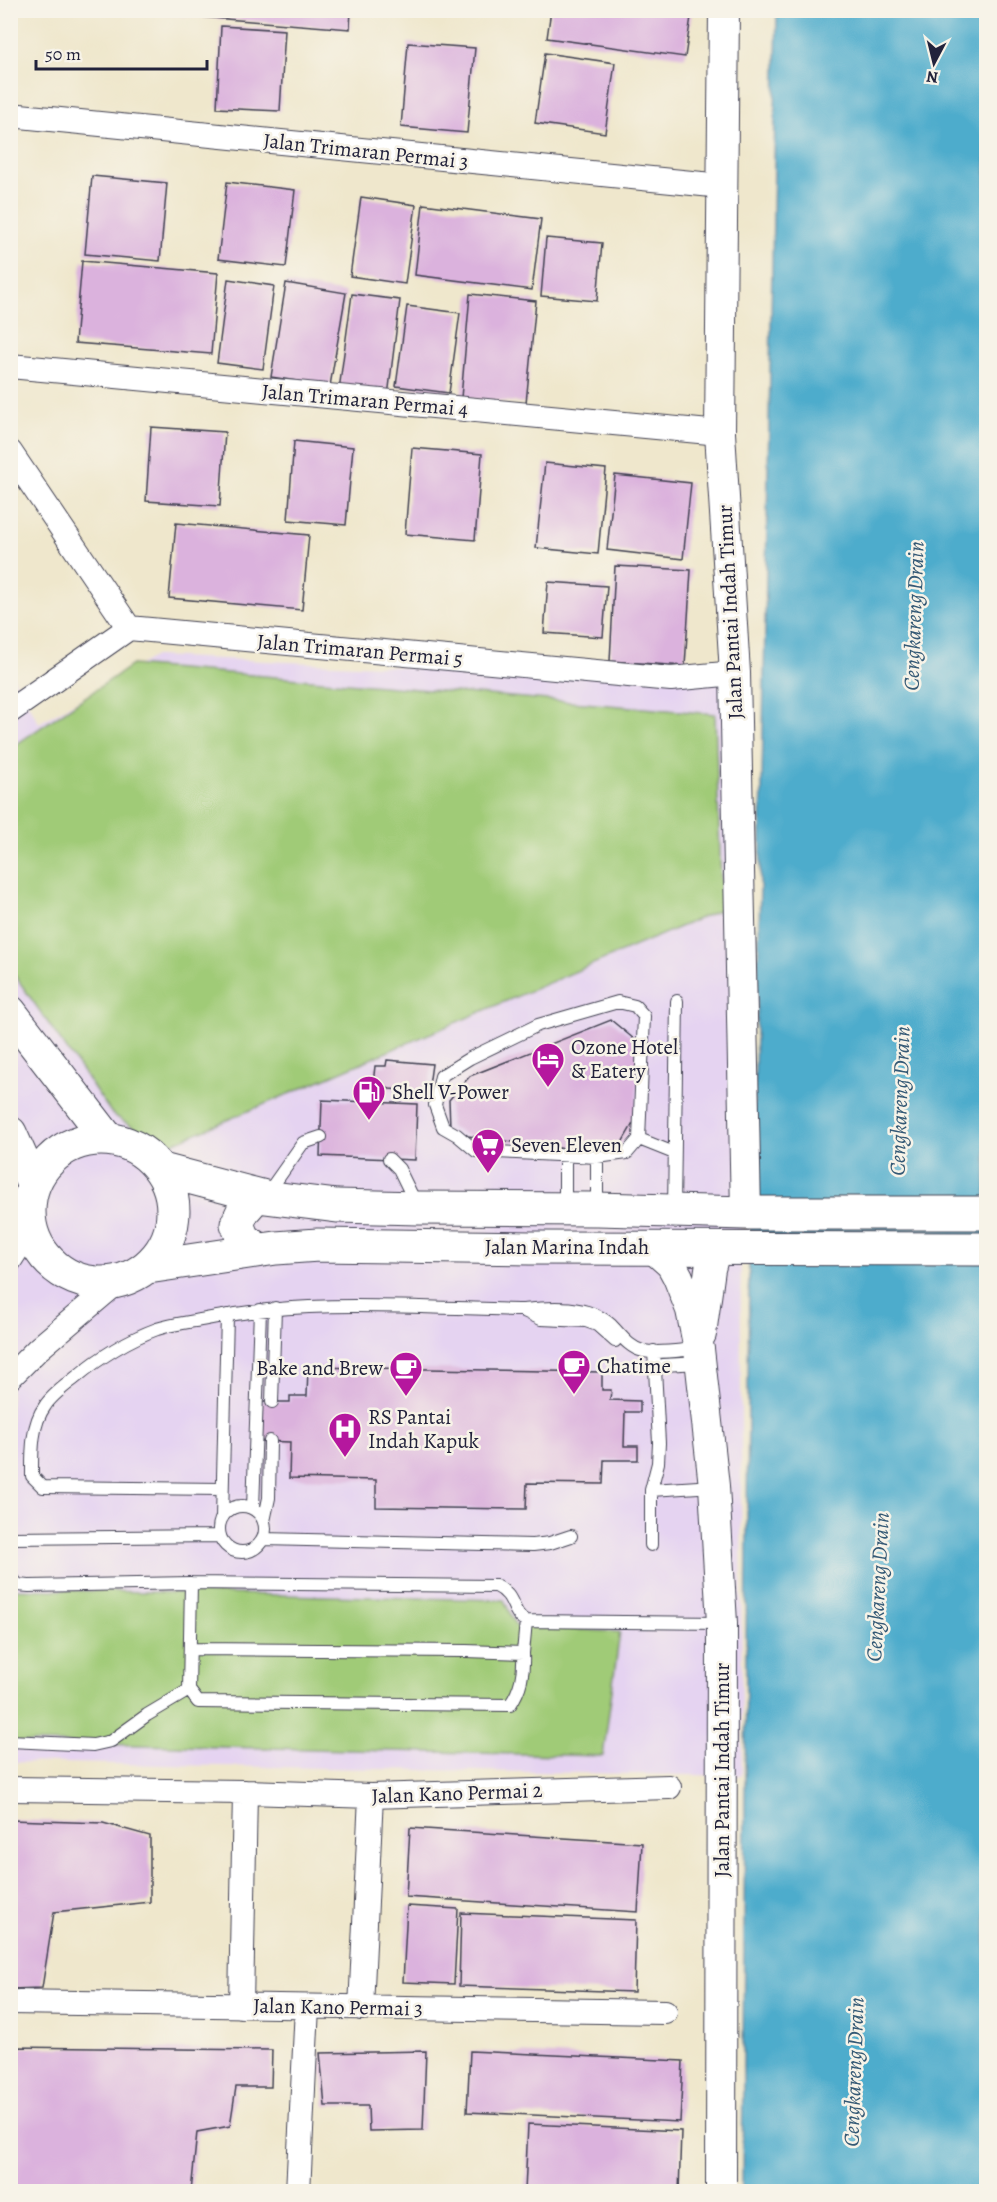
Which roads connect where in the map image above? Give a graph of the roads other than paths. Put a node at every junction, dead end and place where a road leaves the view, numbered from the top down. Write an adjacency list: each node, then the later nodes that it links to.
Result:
1 (724, 10): 3 (street, Jalan Pantai Indah Timur)
2 (10, 115): 3 (street, Jalan Trimaran Permai 3)
3 (722, 186): 5 (street, Jalan Pantai Indah Timur)
4 (10, 366): 5 (street, Jalan Trimaran Permai 4)
5 (720, 433): 8 (street, Jalan Pantai Indah Timur)
6 (10, 452): 7 (street)
7 (129, 628): 8 (street, Jalan Trimaran Permai 5); 9 (street)
8 (735, 674): 27 (street, Jalan Pantai Indah Timur)
9 (10, 711)
10 (677, 1001): 16 (lane)
11 (10, 1012): 14 (main road)
12 (10, 1133): 21 (main road)
13 (321, 1137): 22 (lane)
14 (108, 1138): 20 (main road); 21 (main road)
15 (639, 1139): 16 (lane); 17 (lane); 18 (lane)
16 (674, 1153): 26 (lane)
17 (565, 1156): 18 (lane); 24 (lane)
18 (597, 1157): 25 (lane)
19 (389, 1159): 23 (lane)
20 (162, 1170): 22 (main road, Jalan Marina Indah); 35 (main road)
21 (33, 1184): 29 (main road)
22 (261, 1196): 23 (main road, Jalan Marina Indah); 33 (main road)
23 (418, 1208): 24 (main road, Jalan Marina Indah)
24 (565, 1208): 25 (main road, Jalan Marina Indah)
25 (597, 1209): 26 (main road, Jalan Marina Indah)
26 (674, 1211): 27 (main road, Jalan Marina Indah)
27 (747, 1213): 28 (main road, Jalan Marina Indah)
28 (987, 1213)
29 (30, 1228): 34 (street); 36 (main road)
30 (731, 1247): 31 (main road, Jalan Marina Indah); 32 (main road, Jalan Marina Indah); 40 (street, Jalan Pantai Indah Timur)
31 (653, 1248): 33 (main road, Jalan Marina Indah); 40 (street, Jalan Pantai Indah Timur)
32 (987, 1248)
33 (259, 1250): 35 (main road, Jalan Marina Indah)
34 (10, 1260)
35 (148, 1267): 36 (main road)
36 (116, 1283): 42 (street)
37 (275, 1308): 38 (lane); 41 (lane); 43 (lane)
38 (260, 1310): 39 (lane); 48 (lane)
39 (227, 1315): 46 (lane); 46 (lane)
40 (700, 1356): 41 (lane); 41 (lane); 45 (street, Jalan Pantai Indah Timur)
41 (655, 1360): 47 (lane)
42 (10, 1377)
43 (272, 1402)
44 (270, 1441): 50 (lane)
45 (714, 1486): 47 (lane); 59 (street, Jalan Pantai Indah Timur)
46 (222, 1489): 49 (lane)
47 (651, 1490): 55 (lane)
48 (253, 1508): 49 (lane); 50 (lane)
49 (222, 1518): 51 (lane)
50 (264, 1521): 54 (lane)
51 (220, 1536): 53 (lane); 54 (lane)
52 (571, 1536): 54 (lane)
53 (10, 1538)
54 (263, 1539)
55 (651, 1545)
56 (13, 1582): 57 (lane)
57 (191, 1583): 58 (lane); 60 (lane)
58 (526, 1621): 59 (lane); 61 (lane)
59 (722, 1623): 74 (street, Jalan Pantai Indah Timur)
60 (190, 1649): 61 (lane); 62 (lane)
61 (523, 1653): 62 (lane)
62 (189, 1690): 63 (lane)
63 (10, 1741)
64 (669, 1787): 67 (street, Jalan Kano Permai 2)
65 (10, 1789): 66 (street, Jalan Kano Permai 2)
66 (245, 1792): 67 (street, Jalan Kano Permai 2); 69 (street)
67 (370, 1796): 71 (street)
68 (10, 2002): 69 (street, Jalan Kano Permai 3)
69 (241, 2006): 70 (street, Jalan Kano Permai 3)
70 (307, 2007): 71 (street, Jalan Kano Permai 3); 73 (street)
71 (361, 2008): 72 (street, Jalan Kano Permai 3)
72 (665, 2012)
73 (298, 2192)
74 (720, 2192)

